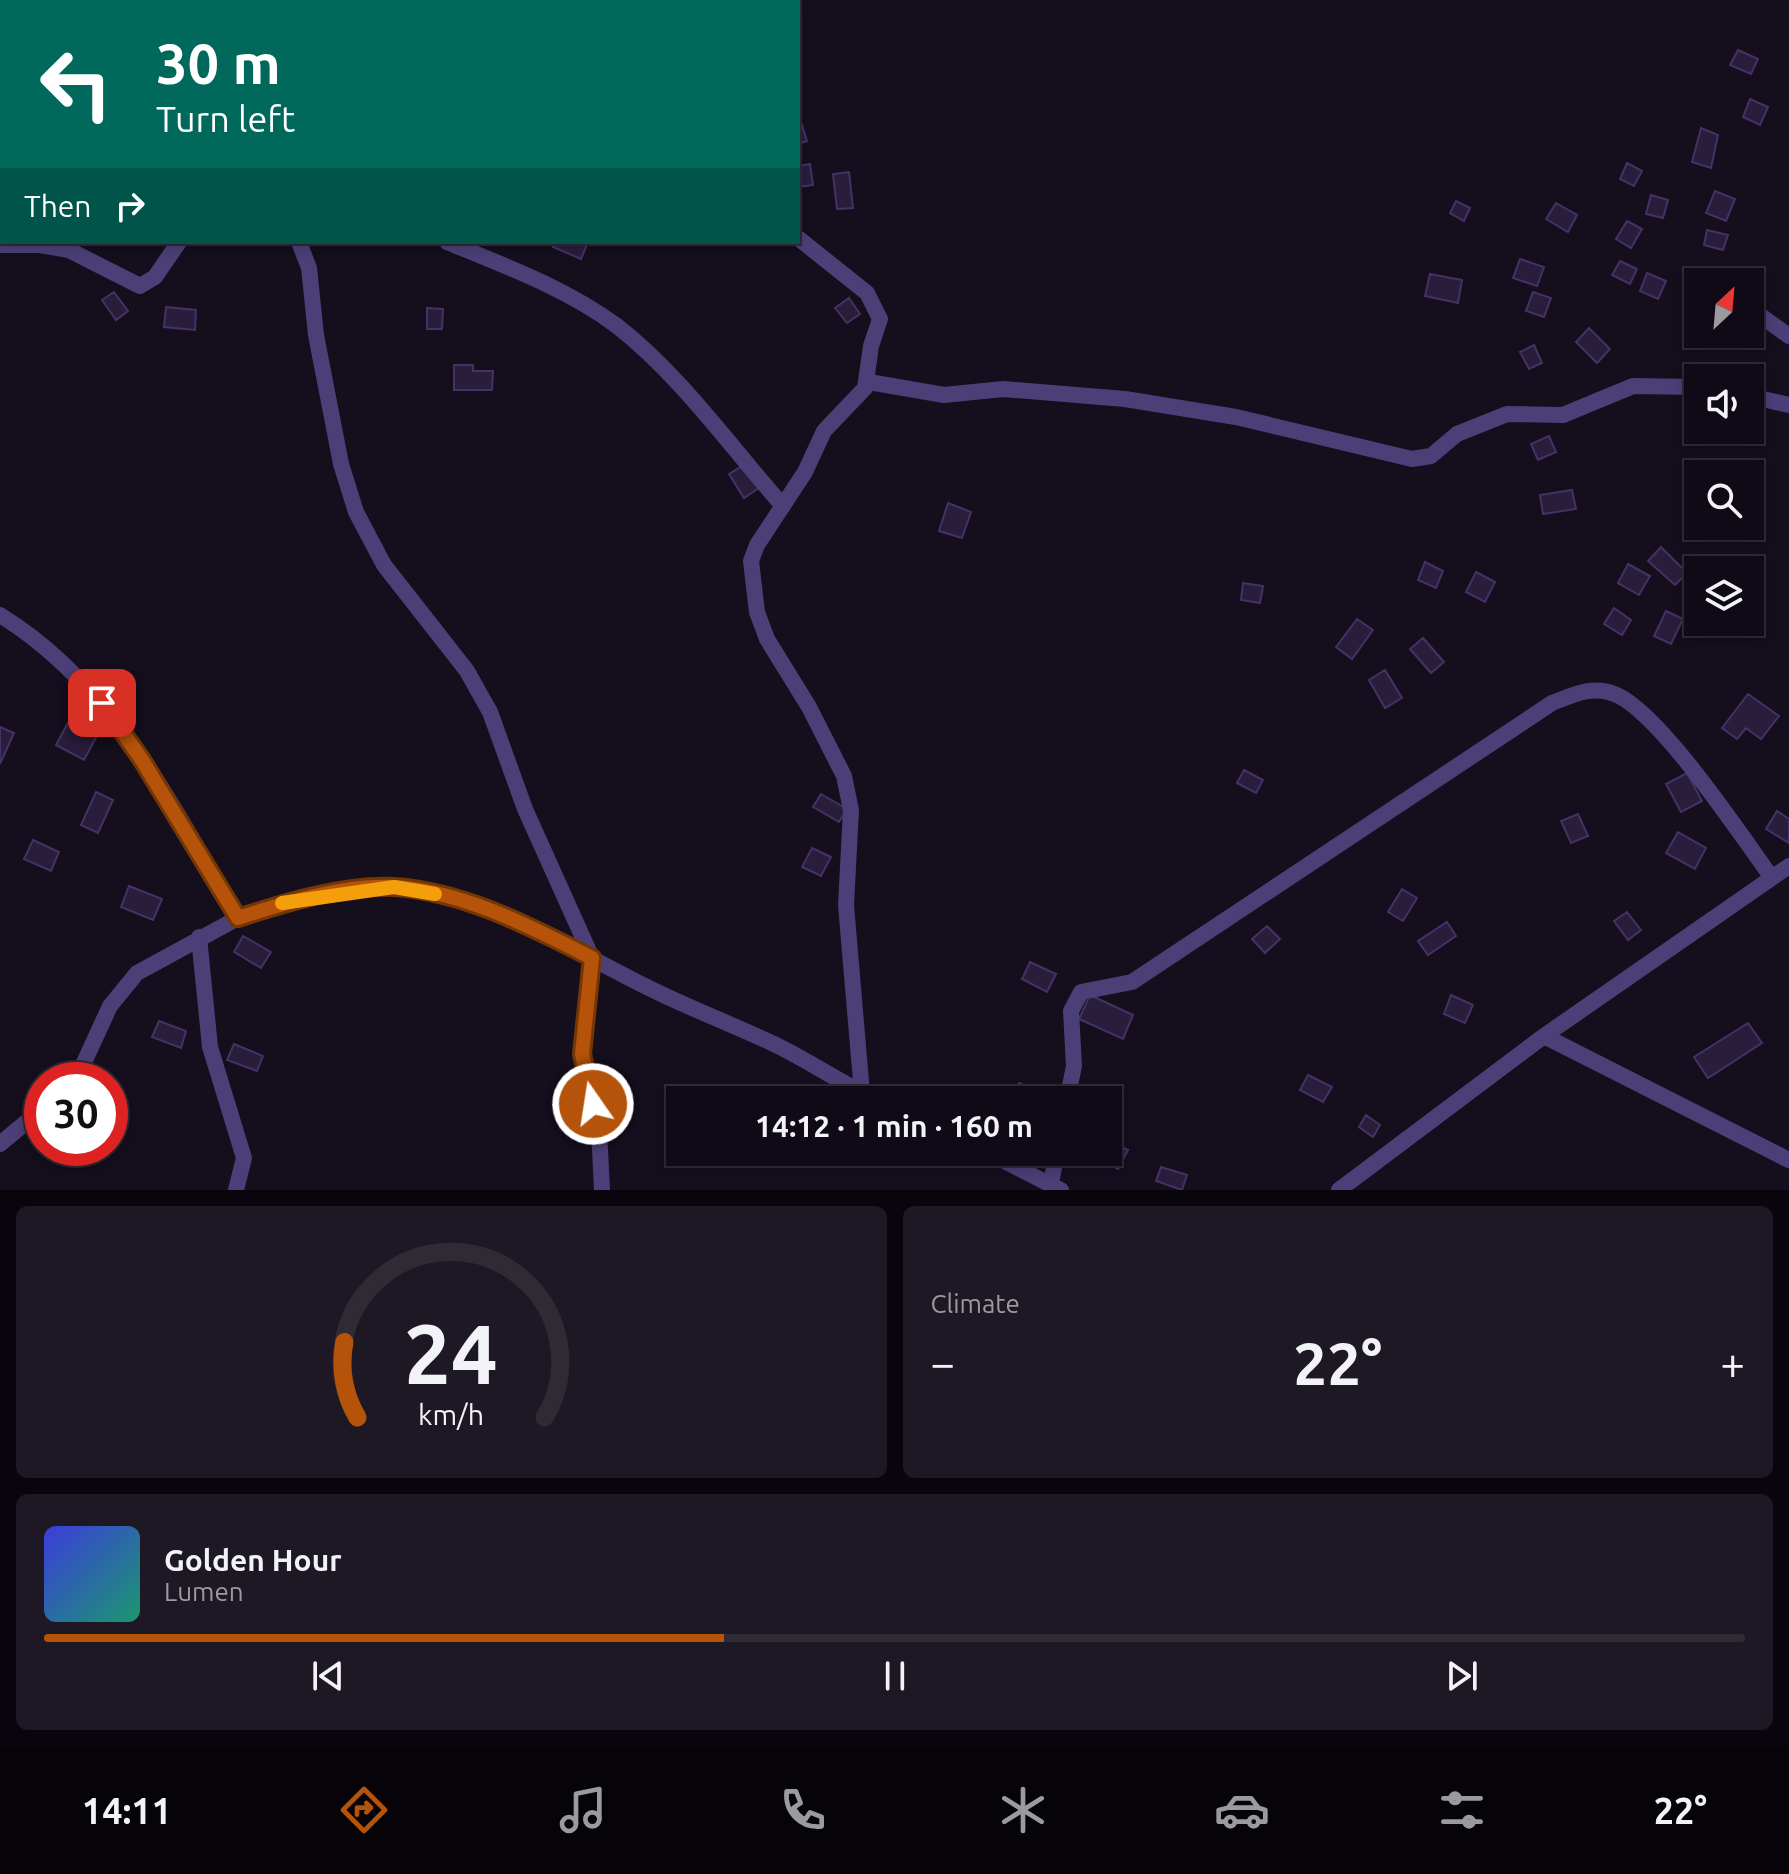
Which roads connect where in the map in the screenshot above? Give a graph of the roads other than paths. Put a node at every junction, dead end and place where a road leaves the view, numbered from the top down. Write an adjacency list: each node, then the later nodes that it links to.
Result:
1 (800, 240): 8 (street)
2 (20, 244): 3 (street)
3 (178, 244)
4 (300, 244): 18 (street)
5 (452, 244): 12 (street)
6 (1764, 318): 7 (street)
7 (1789, 336)
8 (869, 382): 9 (street); 12 (street)
9 (1684, 387)
10 (1764, 399): 11 (street)
11 (1789, 405)
12 (783, 506): 22 (street)
13 (0, 615): 16 (street)
14 (1789, 866): 15 (street)
15 (1772, 878): 19 (street); 23 (street)
16 (238, 918): 17 (street); 18 (street)
17 (199, 937): 20 (street); 30 (street)
18 (592, 958): 21 (street); 31 (street)
19 (1544, 1036): 26 (street); 32 (street)
20 (84, 1062)
21 (852, 1086)
22 (869, 1086)
23 (1070, 1086)
24 (24, 1124): 25 (street)
25 (0, 1144)
26 (1789, 1160)
27 (1015, 1166): 29 (street)
28 (1057, 1166): 29 (street)
29 (1056, 1186)
30 (236, 1190)
31 (602, 1190)
32 (1339, 1190)

